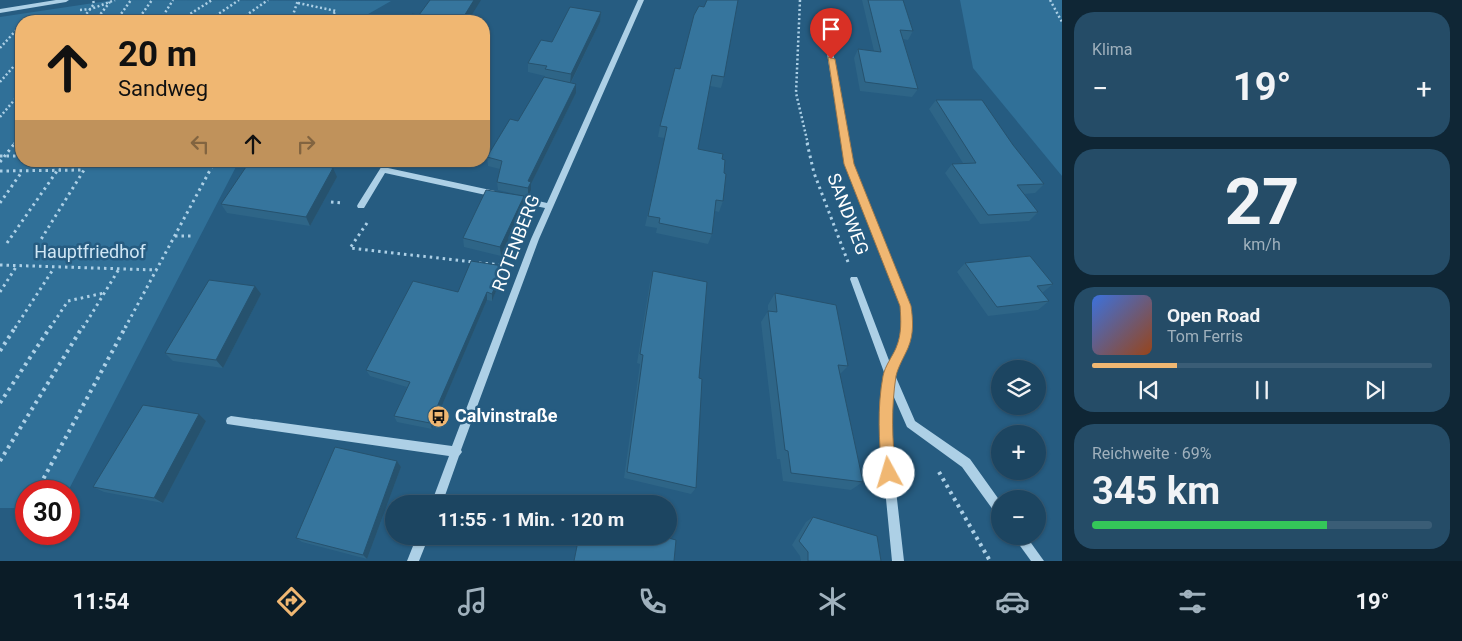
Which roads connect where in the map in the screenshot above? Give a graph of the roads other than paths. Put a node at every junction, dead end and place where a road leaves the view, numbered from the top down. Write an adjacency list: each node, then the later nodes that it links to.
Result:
1 (62, 0): 3 (street)
2 (642, 0): 8 (street, ROTENBERG)
3 (0, 11)
4 (828, 42): 10 (street, SANDWEG)
5 (385, 167): 6 (street)
6 (383, 170): 7 (street); 8 (street)
7 (361, 206)
8 (549, 206): 12 (street, ROTENBERG)
9 (854, 279): 10 (street, SANDWEG)
10 (890, 375): 14 (street, SANDWEG); 18 (street)
11 (231, 421): 12 (street)
12 (457, 452): 13 (street, ROTENBERG)
13 (440, 495)
14 (991, 498)
15 (419, 545): 17 (street)
16 (1026, 545): 19 (street)
17 (413, 561)
18 (898, 561)
19 (1038, 561)

